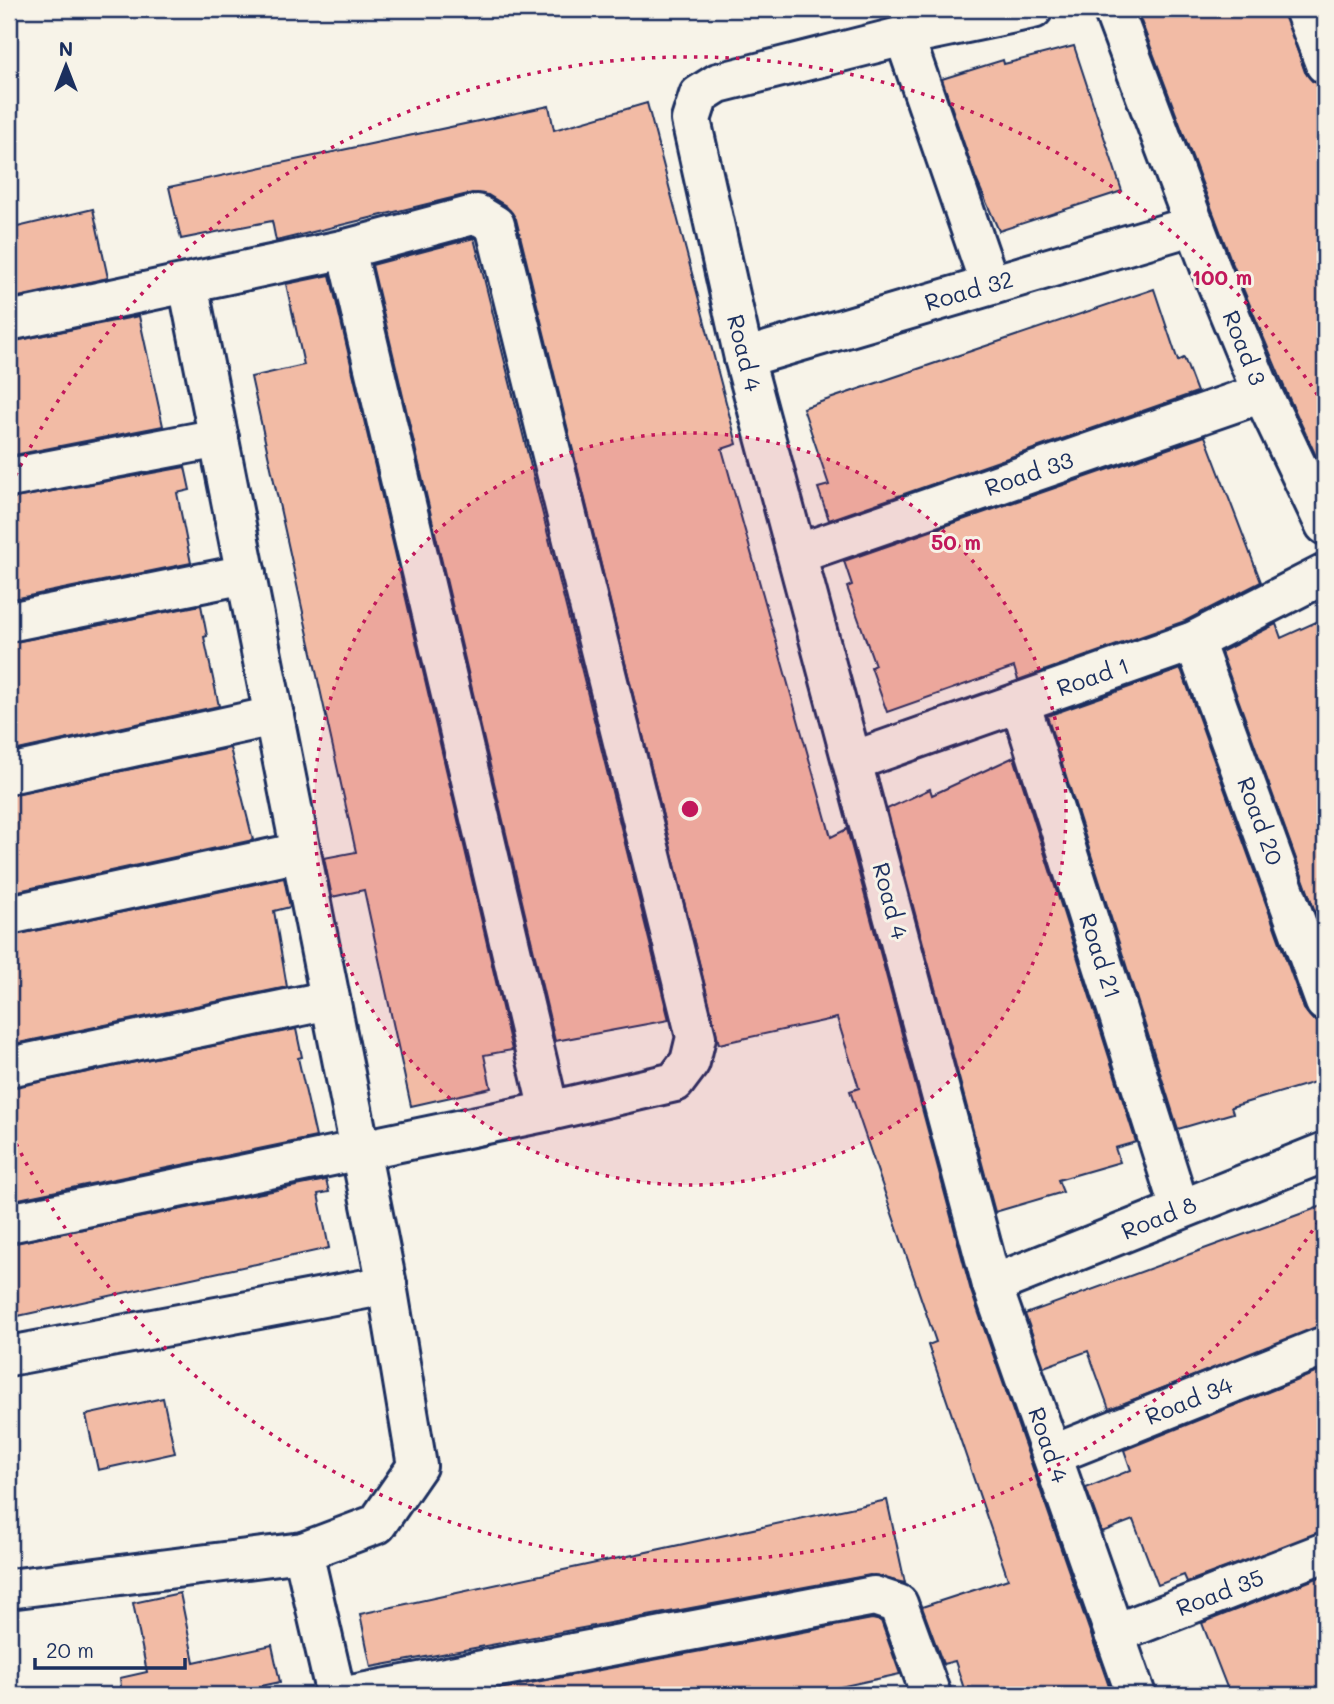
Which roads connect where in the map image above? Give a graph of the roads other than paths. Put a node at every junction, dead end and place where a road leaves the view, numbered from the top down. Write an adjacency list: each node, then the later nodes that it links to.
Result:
1 (1033, 9): 4 (street)
2 (1113, 9): 6 (street, Road 3)
3 (1304, 9): 5 (street)
4 (904, 36): 9 (street); 11 (street, Road 4)
5 (1325, 64)
6 (1195, 225): 9 (street, Road 32); 12 (street, Road 3)
7 (346, 249): 8 (street); 30 (street); 30 (street)
8 (188, 284): 10 (street); 13 (street)
9 (990, 285): 11 (street, Road 32)
10 (9, 320)
11 (744, 358): 16 (street, Road 4)
12 (1262, 393): 15 (street, Road 3); 16 (street, Road 33)
13 (219, 438): 14 (street); 17 (street)
14 (9, 478)
15 (1325, 525)
16 (796, 554): 23 (street, Road 4)
17 (246, 574): 19 (street); 22 (street)
18 (1325, 574): 20 (street, Road 1)
19 (9, 622)
20 (1194, 641): 21 (street, Road 1); 28 (street, Road 20)
21 (1020, 702): 23 (street, Road 1); 33 (street, Road 21)
22 (274, 716): 24 (street); 25 (street)
23 (852, 761): 36 (street, Road 4)
24 (9, 774)
25 (301, 852): 26 (street); 27 (street)
26 (9, 915)
27 (330, 1000): 29 (street); 31 (street)
28 (1325, 1002)
29 (9, 1067)
30 (549, 1111): 31 (street)
31 (359, 1149): 34 (street); 35 (street)
32 (1325, 1152): 33 (street, Road 8)
33 (1180, 1209): 36 (street, Road 8)
34 (9, 1223)
35 (387, 1285): 38 (street); 40 (street)
36 (992, 1285): 39 (street, Road 4)
37 (1325, 1346): 39 (street, Road 34)
38 (9, 1356)
39 (1052, 1455): 43 (street, Road 4)
40 (303, 1552): 42 (street); 44 (street)
41 (1325, 1552): 43 (street, Road 35)
42 (9, 1590)
43 (1114, 1634): 47 (street, Road 4)
44 (336, 1695)
45 (351, 1695): 46 (street)
46 (931, 1695)
47 (1136, 1695)

